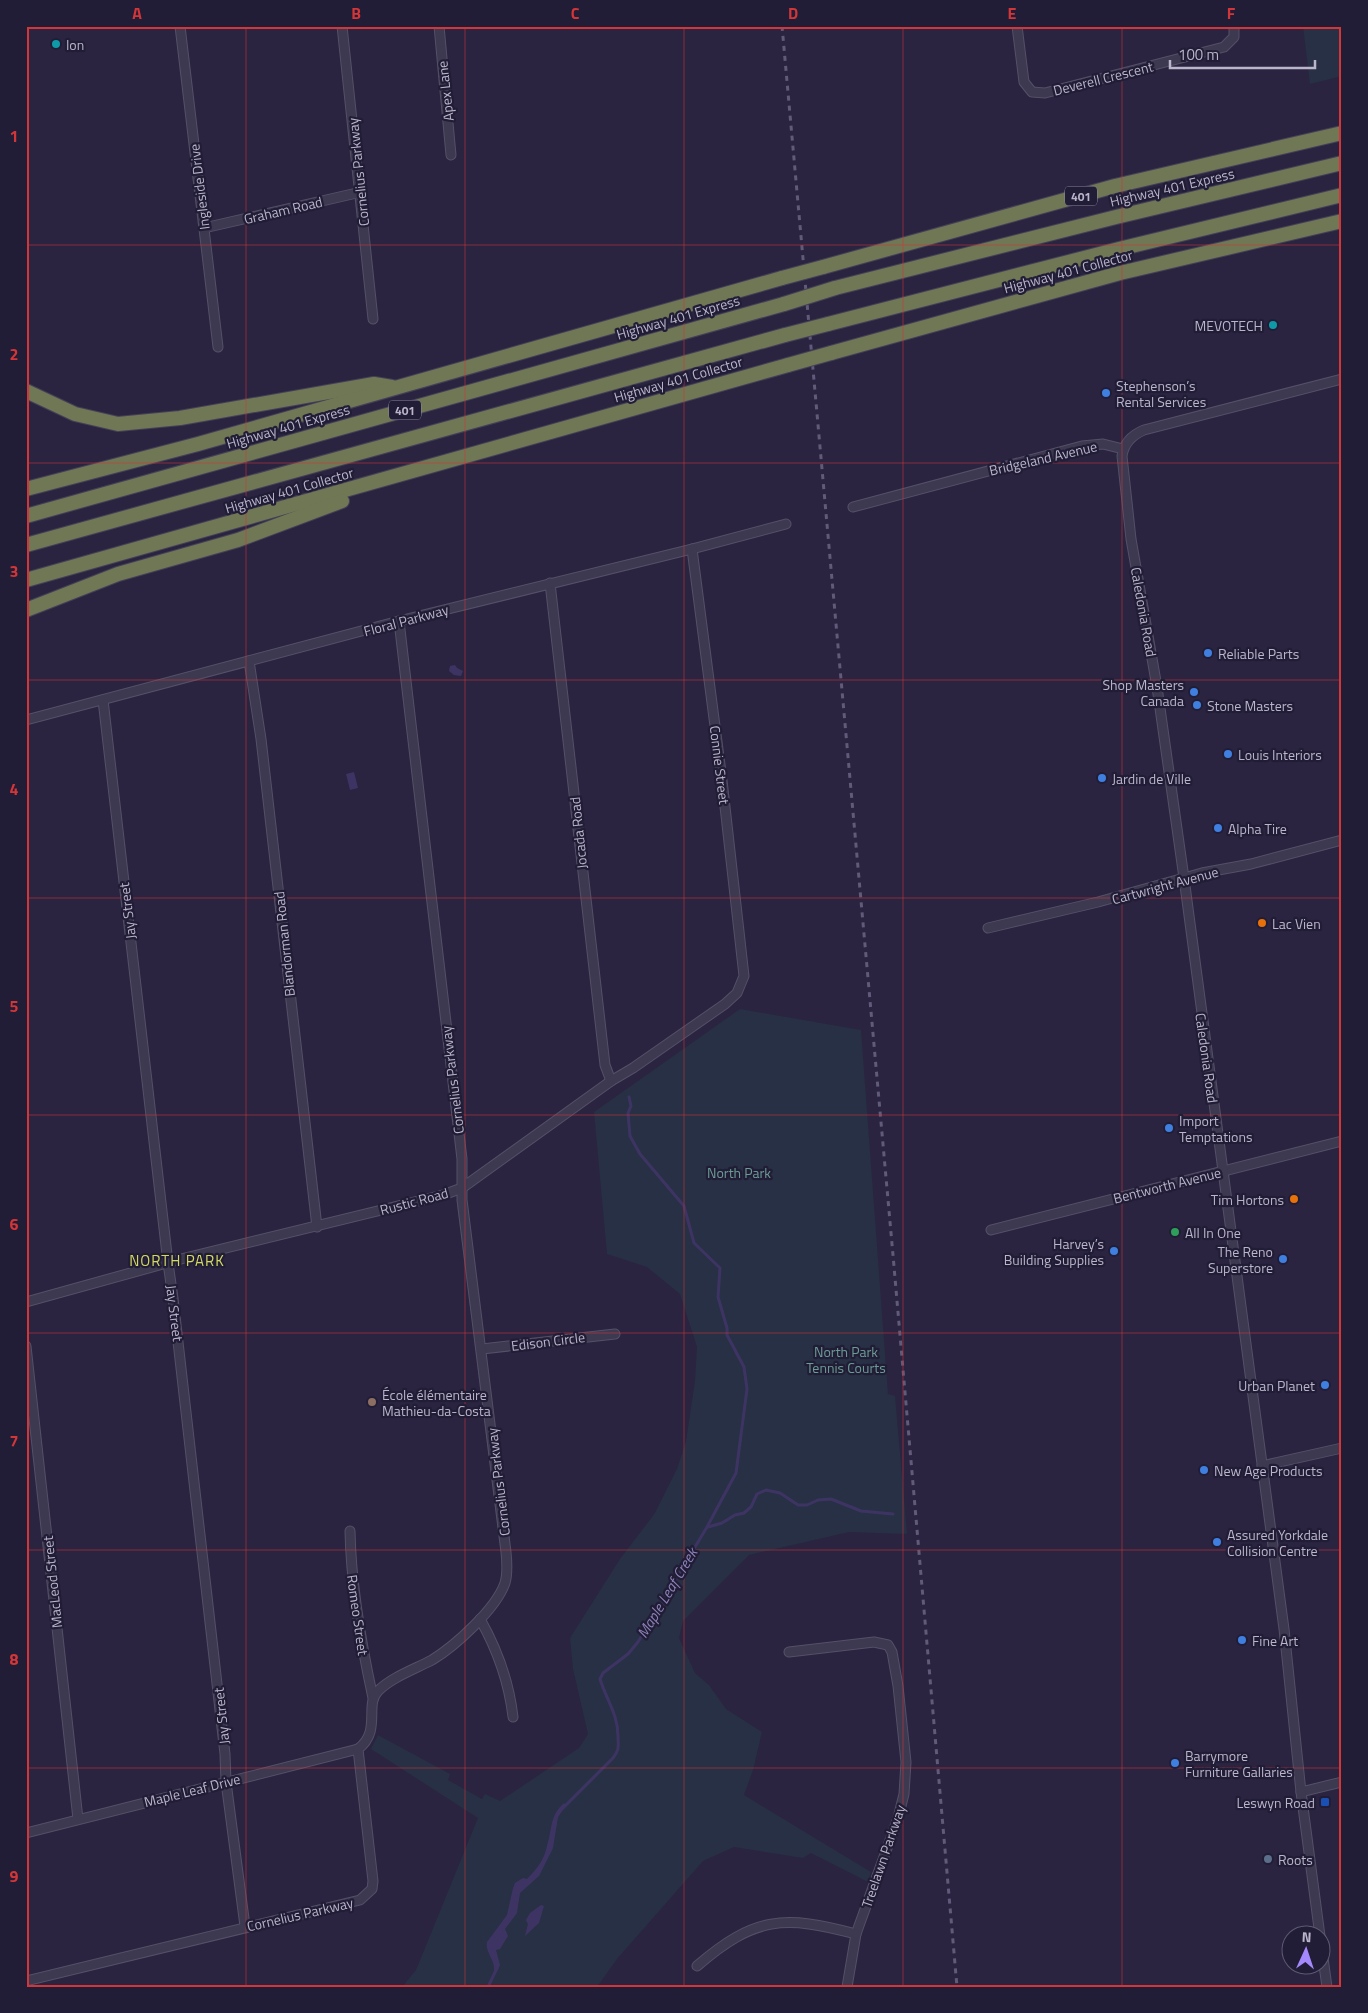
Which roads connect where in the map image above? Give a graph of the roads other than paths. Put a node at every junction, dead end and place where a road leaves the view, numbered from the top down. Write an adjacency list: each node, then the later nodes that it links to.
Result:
1 (180, 26): 12 (street, Ingleside Drive)
2 (342, 26): 9 (street, Cornelius Parkway)
3 (439, 26): 7 (street, Apex Lane)
4 (1017, 26): 5 (street, Deverell Crescent)
5 (1234, 26)
6 (1342, 133): 16 (highway, 401, bridge)
7 (452, 155)
8 (1342, 163): 22 (highway, Highway 401 Express / 401, bridge)
9 (361, 192): 12 (street, Graham Road); 13 (street, Cornelius Parkway)
10 (1342, 195): 24 (highway, 401, bridge)
11 (1342, 221): 19 (highway, Highway 401 Collector, bridge)
12 (204, 228): 14 (street, Ingleside Drive)
13 (373, 318)
14 (218, 347)
15 (1342, 380): 18 (street)
16 (398, 388): 17 (highway); 20 (highway, 401)
17 (26, 391)
18 (1123, 449): 21 (street, Bridgeland Avenue); 34 (street, Caledonia Road)
19 (429, 468): 26 (highway, Highway 401 Collector); 28 (highway)
20 (26, 490)
21 (853, 507)
22 (26, 516)
23 (786, 524): 25 (street, Floral Parkway)
24 (26, 545)
25 (692, 549): 27 (street, Floral Parkway); 36 (street, Connie Street)
26 (26, 580)
27 (550, 583): 29 (street, Floral Parkway); 37 (street, Jocada Road)
28 (26, 610)
29 (399, 621): 30 (street, Floral Parkway); 40 (street, Cornelius Parkway)
30 (249, 661): 31 (street, Floral Parkway); 41 (street, Blandorman Road)
31 (103, 700): 32 (street, Floral Parkway); 43 (street, Jay Street)
32 (26, 720)
33 (1342, 840): 34 (street, Cartwright Avenue)
34 (1184, 878): 35 (street, Cartwright Avenue); 39 (street, Caledonia Road)
35 (988, 928)
36 (744, 981): 37 (street, Rustic Road)
37 (611, 1081): 40 (street, Rustic Road)
38 (1342, 1141): 39 (street, Bentworth Avenue)
39 (1222, 1171): 42 (street, Bentworth Avenue); 49 (street, Caledonia Road)
40 (462, 1188): 41 (street, Rustic Road); 47 (street, Cornelius Parkway)
41 (317, 1227): 43 (street, Rustic Road)
42 (992, 1230)
43 (168, 1264): 44 (street, Rustic Road); 56 (street, Jay Street)
44 (26, 1302)
45 (614, 1334): 47 (street, Edison Circle)
46 (26, 1346): 59 (street, MacLeod Street)
47 (482, 1349): 51 (street, Cornelius Parkway)
48 (1342, 1448): 49 (street)
49 (1262, 1466): 58 (street, Caledonia Road)
50 (350, 1531): 53 (street, Romeo Street)
51 (480, 1619): 53 (street, Cornelius Parkway); 54 (street)
52 (789, 1652): 63 (street, Treelawn Parkway)
53 (373, 1698): 55 (street)
54 (514, 1717)
55 (358, 1749): 56 (street, Maple Leaf Drive); 61 (street, Cornelius Parkway)
56 (226, 1782): 59 (street, Maple Leaf Drive); 61 (street, Jay Street)
57 (1342, 1782): 58 (street)
58 (1301, 1792): 62 (street, Caledonia Road)
59 (78, 1818): 60 (street, Maple Leaf Drive)
60 (26, 1833)
61 (245, 1926): 65 (street, Cornelius Parkway)
62 (1319, 1926)
63 (856, 1934): 64 (street); 66 (street, Treelawn Parkway)
64 (697, 1966)
65 (26, 1981)
66 (847, 1987)

